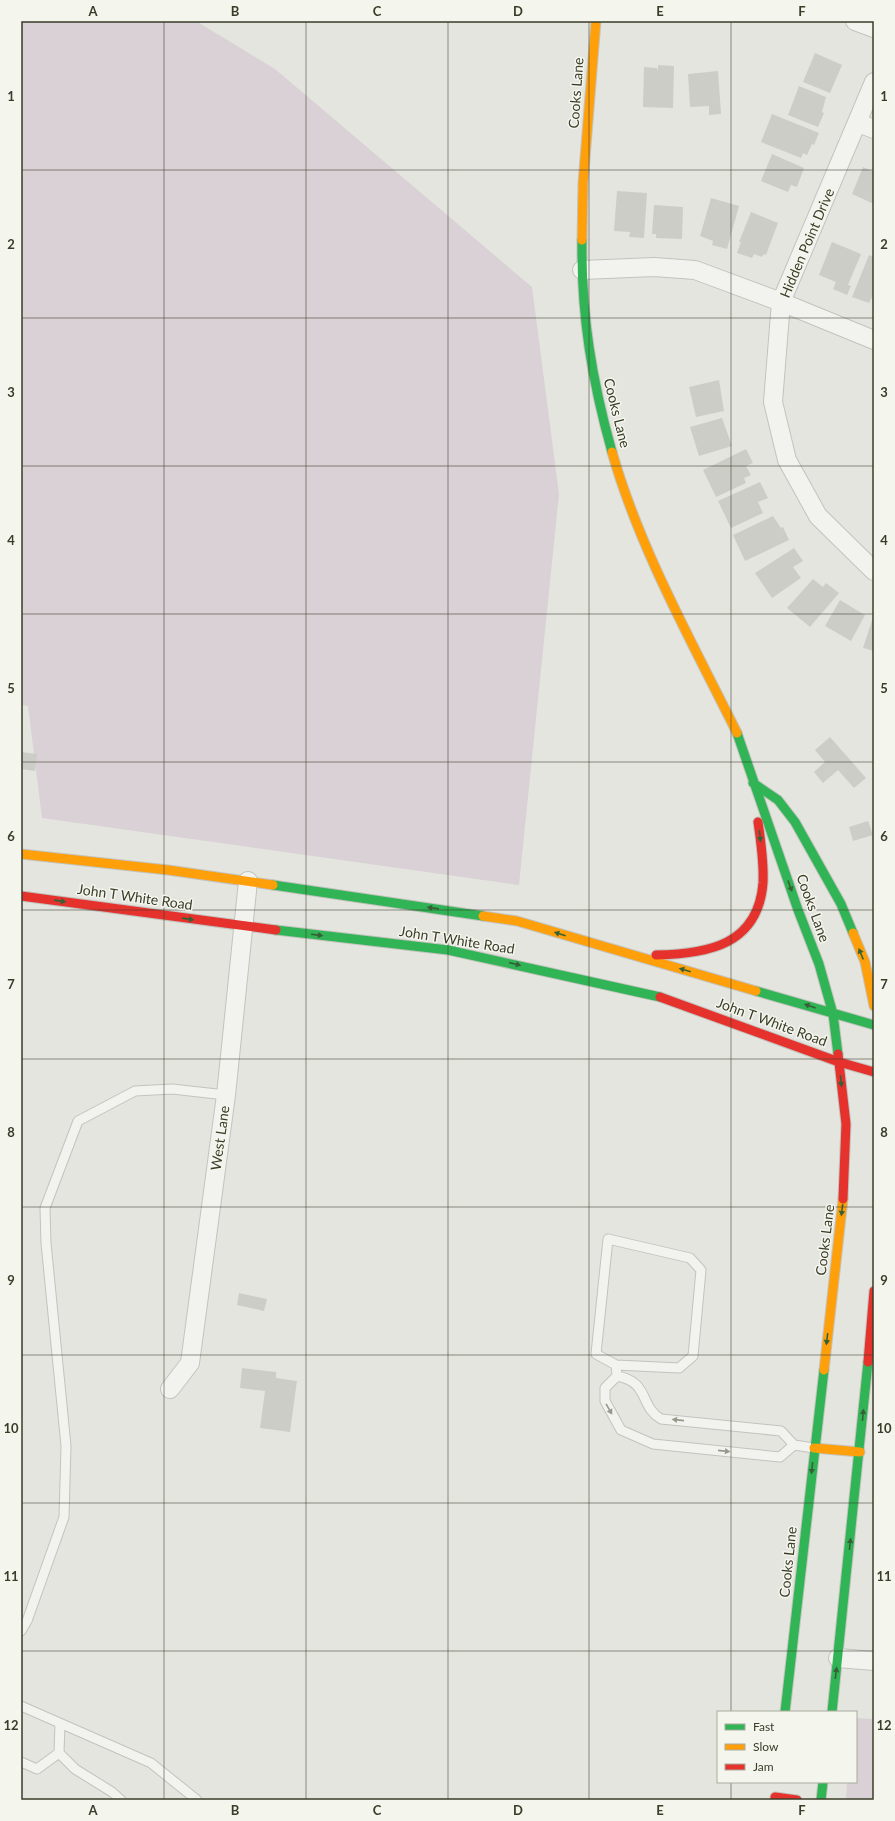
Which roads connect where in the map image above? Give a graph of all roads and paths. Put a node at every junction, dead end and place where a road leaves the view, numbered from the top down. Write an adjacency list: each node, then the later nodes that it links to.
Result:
1 (596, 21): 6 (main road, Cooks Lane)
2 (855, 21): 3 (street)
3 (874, 28)
4 (874, 82): 5 (street, Hidden Point Drive)
5 (866, 126): 7 (street, Hidden Point Drive)
6 (582, 270): 7 (street); 10 (main road, Cooks Lane)
7 (781, 302): 8 (street); 9 (street, Hidden Point Drive)
8 (874, 340)
9 (874, 571)
10 (753, 783): 15 (main road, one-way to 15); 16 (main road, Cooks Lane, one-way to 10); 17 (main road, Cooks Lane, one-way to 17)
11 (21, 854): 12 (main road, John T White Road)
12 (248, 881): 14 (street, West Lane); 15 (main road, John T White Road, one-way to 12)
13 (21, 896): 14 (main road, John T White Road, one-way to 14)
14 (243, 926): 19 (main road, John T White Road, one-way to 19); 21 (street, West Lane)
15 (628, 954): 17 (main road, John T White Road, one-way to 15)
16 (874, 1006)
17 (833, 1014): 18 (main road, John T White Road); 19 (main road, Cooks Lane)
18 (874, 1025)
19 (839, 1062): 20 (main road, John T White Road); 27 (main road, Cooks Lane, one-way to 27)
20 (874, 1072)
21 (226, 1095): 25 (street, West Lane); 29 (lane)
22 (874, 1291): 28 (main road, one-way to 22)
23 (616, 1365): 23 (lane); 24 (lane)
24 (616, 1376): 26 (lane, one-way to 24); 26 (lane, one-way to 26)
25 (170, 1389)
26 (794, 1445): 27 (lane)
27 (814, 1448): 28 (main road); 33 (main road, Cooks Lane, one-way to 33)
28 (860, 1452): 30 (main road, one-way to 28)
29 (21, 1631)
30 (838, 1658): 31 (street); 34 (main road, one-way to 30)
31 (874, 1661)
32 (21, 1706): 35 (lane)
33 (785, 1711)
34 (832, 1711)
35 (60, 1724): 36 (lane); 41 (lane)
36 (59, 1753): 37 (lane); 40 (lane)
37 (21, 1762)
38 (823, 1783): 43 (main road)
39 (775, 1796): 42 (main road)
40 (121, 1800)
41 (197, 1800)
42 (798, 1800)
43 (821, 1800)

